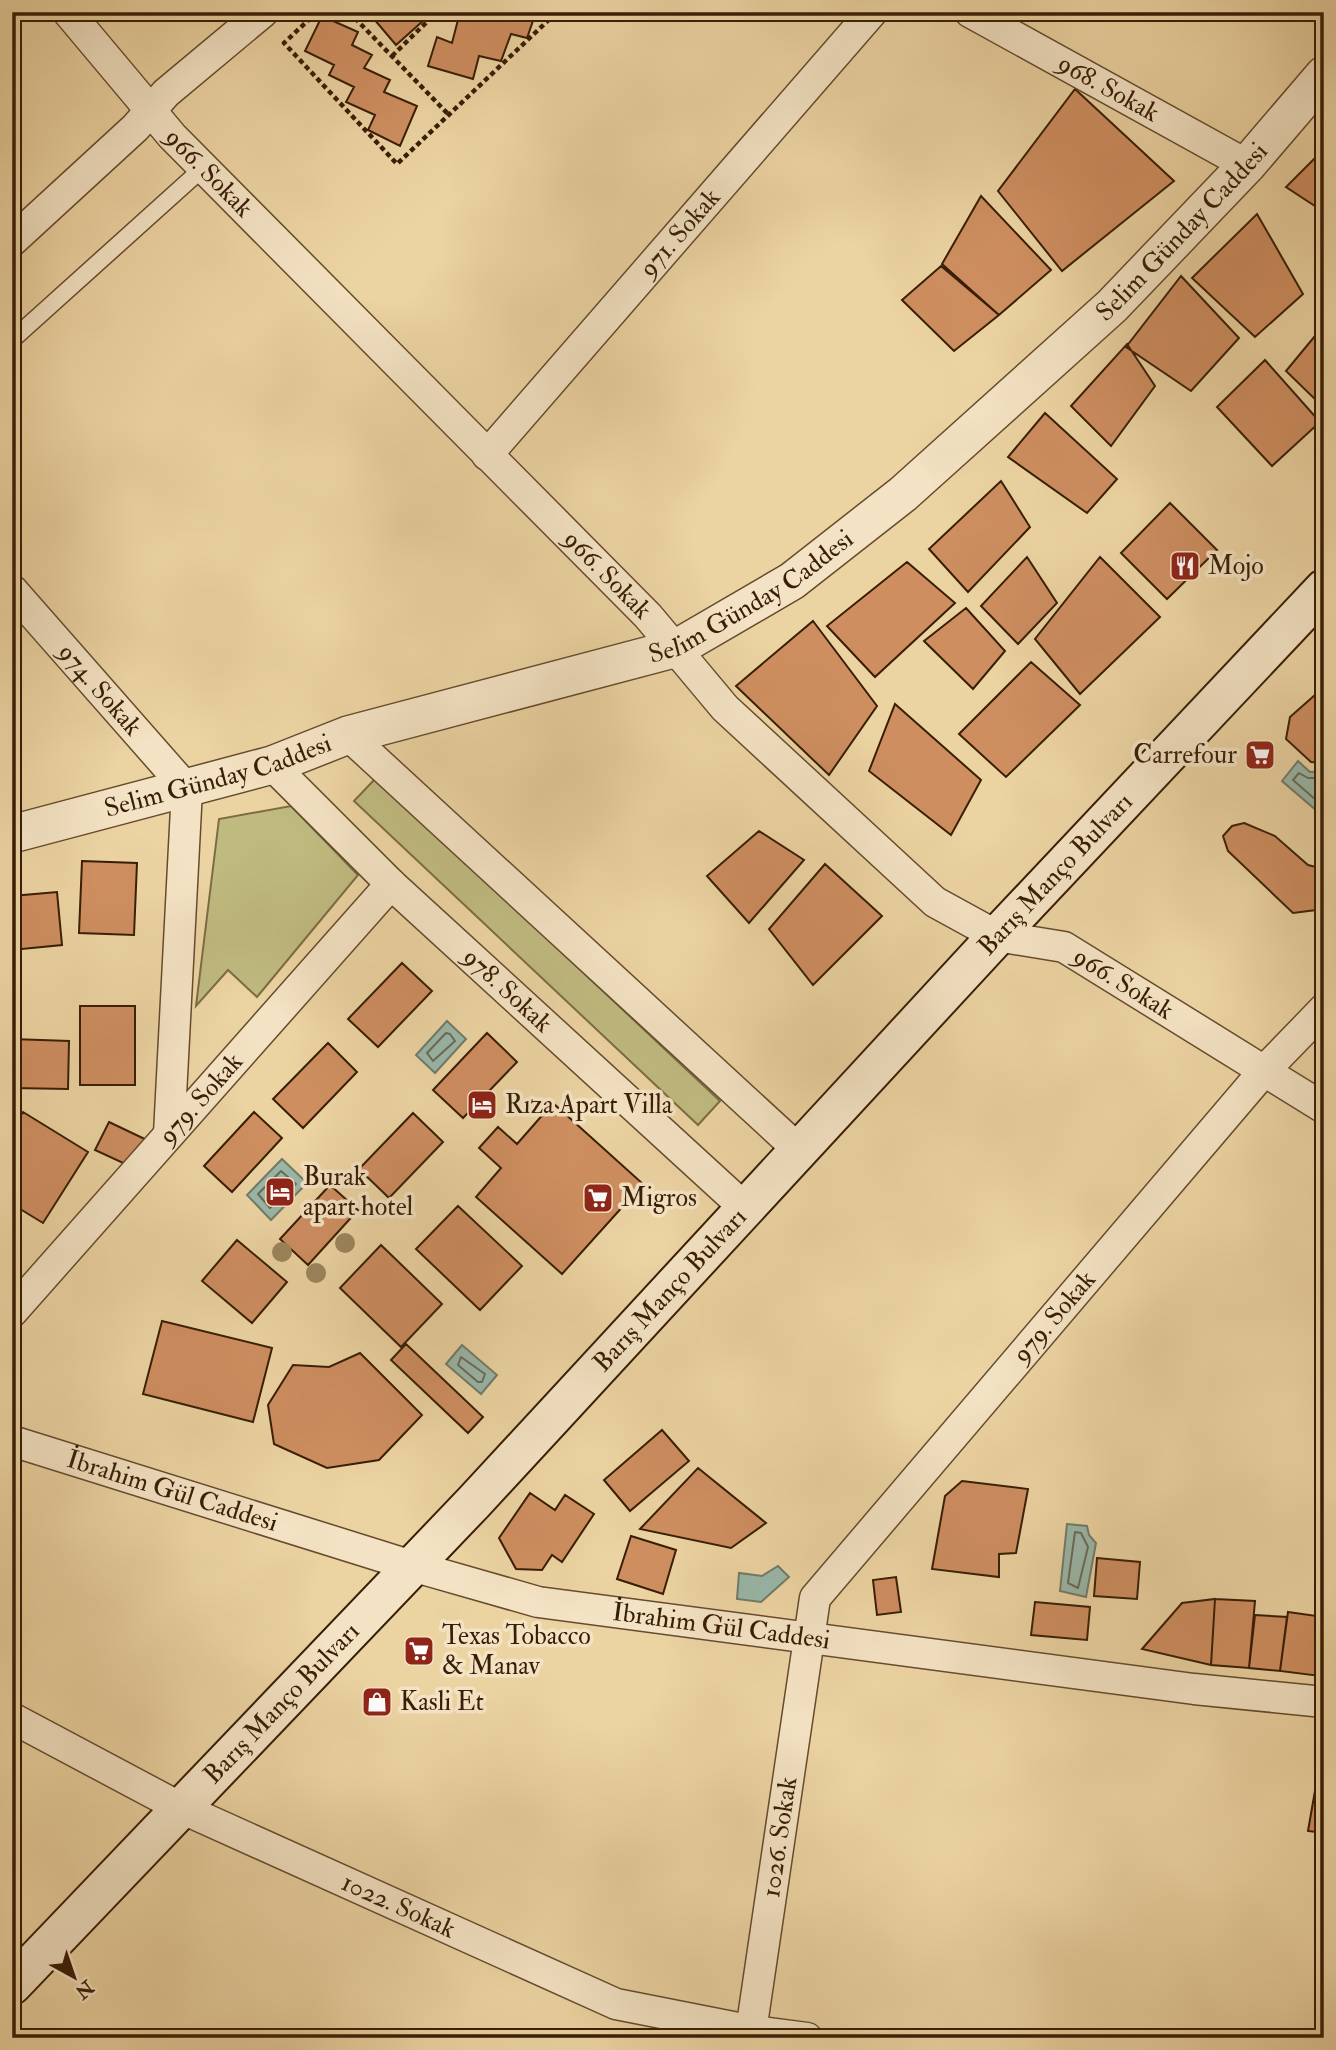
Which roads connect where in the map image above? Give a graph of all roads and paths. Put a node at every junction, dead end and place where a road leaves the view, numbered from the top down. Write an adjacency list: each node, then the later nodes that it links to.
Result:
1 (68, 12): 11 (street, 966. Sokak)
2 (263, 12): 11 (street)
3 (317, 12): 12 (path)
4 (349, 12): 9 (path)
5 (437, 12): 9 (path)
6 (557, 12): 12 (path)
7 (872, 12): 17 (street, 971. Sokak)
8 (970, 12): 13 (street, 968. Sokak)
9 (392, 56): 12 (path)
10 (1324, 75): 13 (street, Selim Günday Caddesi)
11 (151, 111): 14 (street, 966. Sokak); 15 (street)
12 (449, 115)
13 (1247, 164): 20 (street, Selim Günday Caddesi)
14 (203, 168): 16 (lane); 17 (street, 966. Sokak)
15 (12, 241)
16 (12, 340)
17 (487, 456): 20 (street, 966. Sokak)
18 (1324, 589): 26 (main road, Barış Manço Bulvarı)
19 (12, 590): 23 (street, 974. Sokak)
20 (677, 648): 21 (street, Selim Günday Caddesi); 26 (street, 966. Sokak)
21 (348, 735): 22 (street, Selim Günday Caddesi); 31 (street)
22 (272, 765): 23 (street, Selim Günday Caddesi); 25 (street, 978. Sokak)
23 (187, 789): 24 (street, Selim Günday Caddesi); 30 (street)
24 (12, 834)
25 (391, 884): 30 (street, 979. Sokak); 32 (street, 978. Sokak)
26 (997, 936): 28 (street, 966. Sokak); 31 (main road, Barış Manço Bulvarı)
27 (1324, 1009): 28 (street, 979. Sokak)
28 (1263, 1072): 29 (street, 966. Sokak); 36 (street, 979. Sokak)
29 (1324, 1108)
30 (169, 1134): 33 (street, 979. Sokak)
31 (800, 1151): 32 (main road, Barış Manço Bulvarı)
32 (746, 1209): 35 (main road, Barış Manço Bulvarı)
33 (12, 1312)
34 (12, 1441): 35 (street, İbrahim Gül Caddesi)
35 (412, 1566): 36 (street, İbrahim Gül Caddesi); 39 (main road, Barış Manço Bulvarı)
36 (811, 1638): 37 (street, İbrahim Gül Caddesi); 41 (street, 1026. Sokak)
37 (1324, 1702)
38 (12, 1718): 39 (street, 1022. Sokak)
39 (181, 1808): 40 (main road, Barış Manço Bulvarı); 41 (street, 1022. Sokak)
40 (12, 1984)
41 (752, 2035): 42 (street, 1022. Sokak)
42 (807, 2038)

